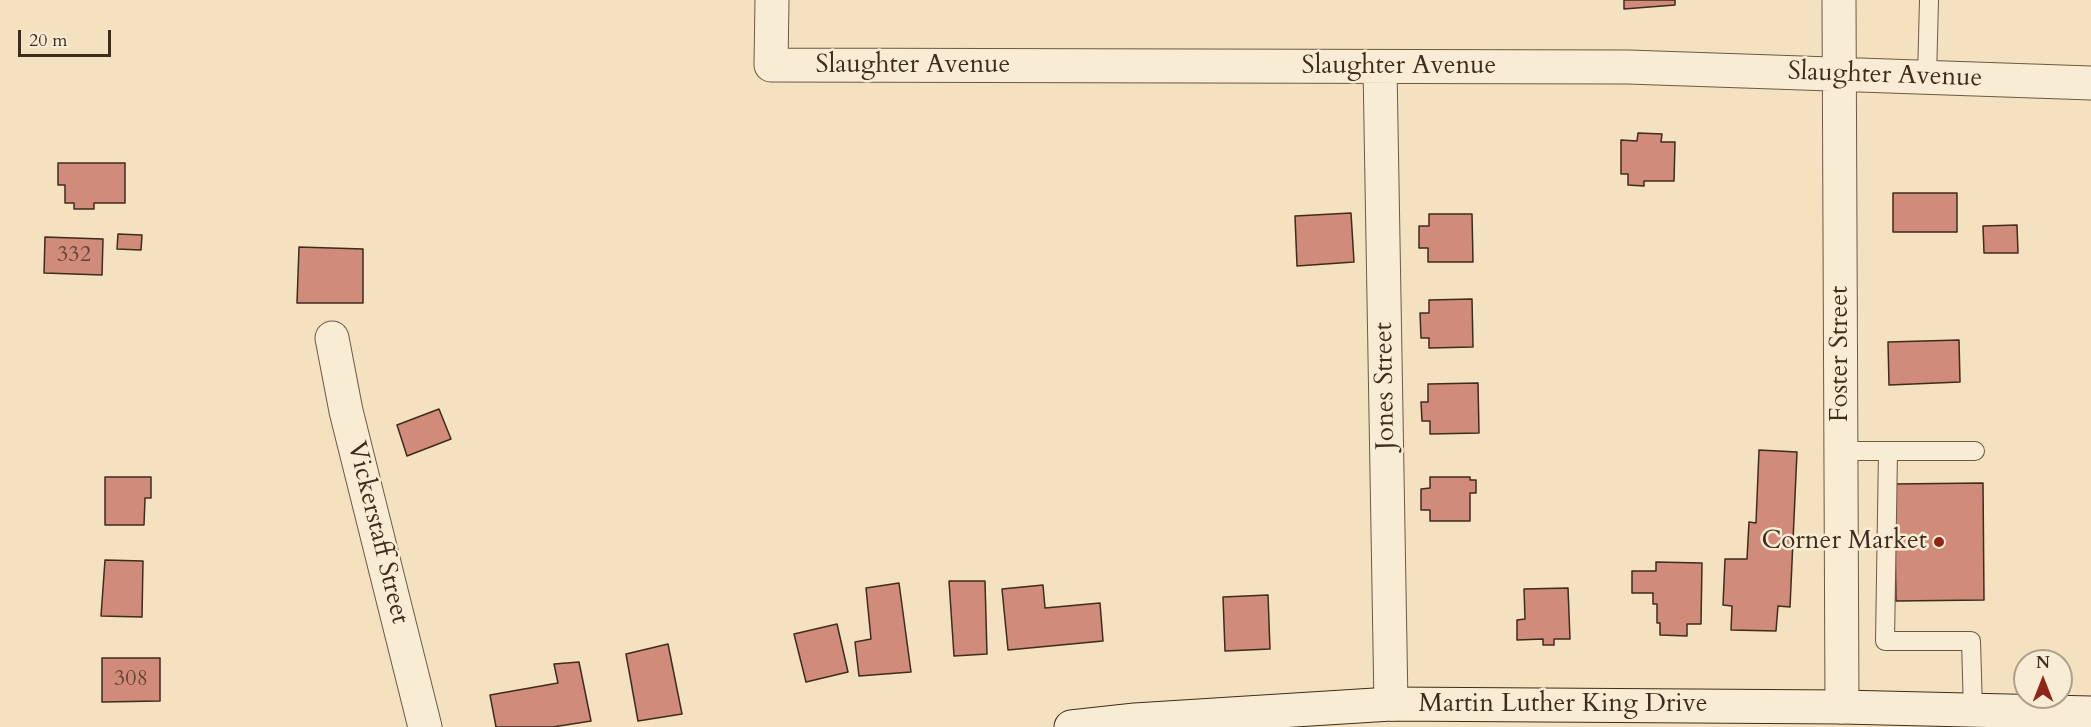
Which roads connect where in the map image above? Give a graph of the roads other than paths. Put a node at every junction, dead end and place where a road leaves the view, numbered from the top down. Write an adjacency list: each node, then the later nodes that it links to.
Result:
1 (772, 0): 4 (street, Slaughter Avenue)
2 (1839, 0): 5 (street, Foster Street)
3 (1929, 0): 6 (lane)
4 (1380, 67): 5 (street, Slaughter Avenue); 12 (street, Jones Street)
5 (1839, 75): 6 (street, Slaughter Avenue); 9 (street, Foster Street)
6 (1927, 78): 7 (street, Slaughter Avenue)
7 (2091, 83)
8 (332, 338): 16 (street, Vickerstaff Street)
9 (1841, 451): 10 (lane); 13 (street, Foster Street)
10 (1888, 451): 11 (lane); 14 (lane)
11 (1975, 451)
12 (1390, 704): 13 (street, Martin Luther King Drive); 17 (street, Martin Luther King Drive)
13 (1842, 707): 14 (street, Martin Luther King Drive)
14 (1973, 710): 15 (street, Martin Luther King Drive)
15 (2091, 713)
16 (425, 727)
17 (1071, 727)

